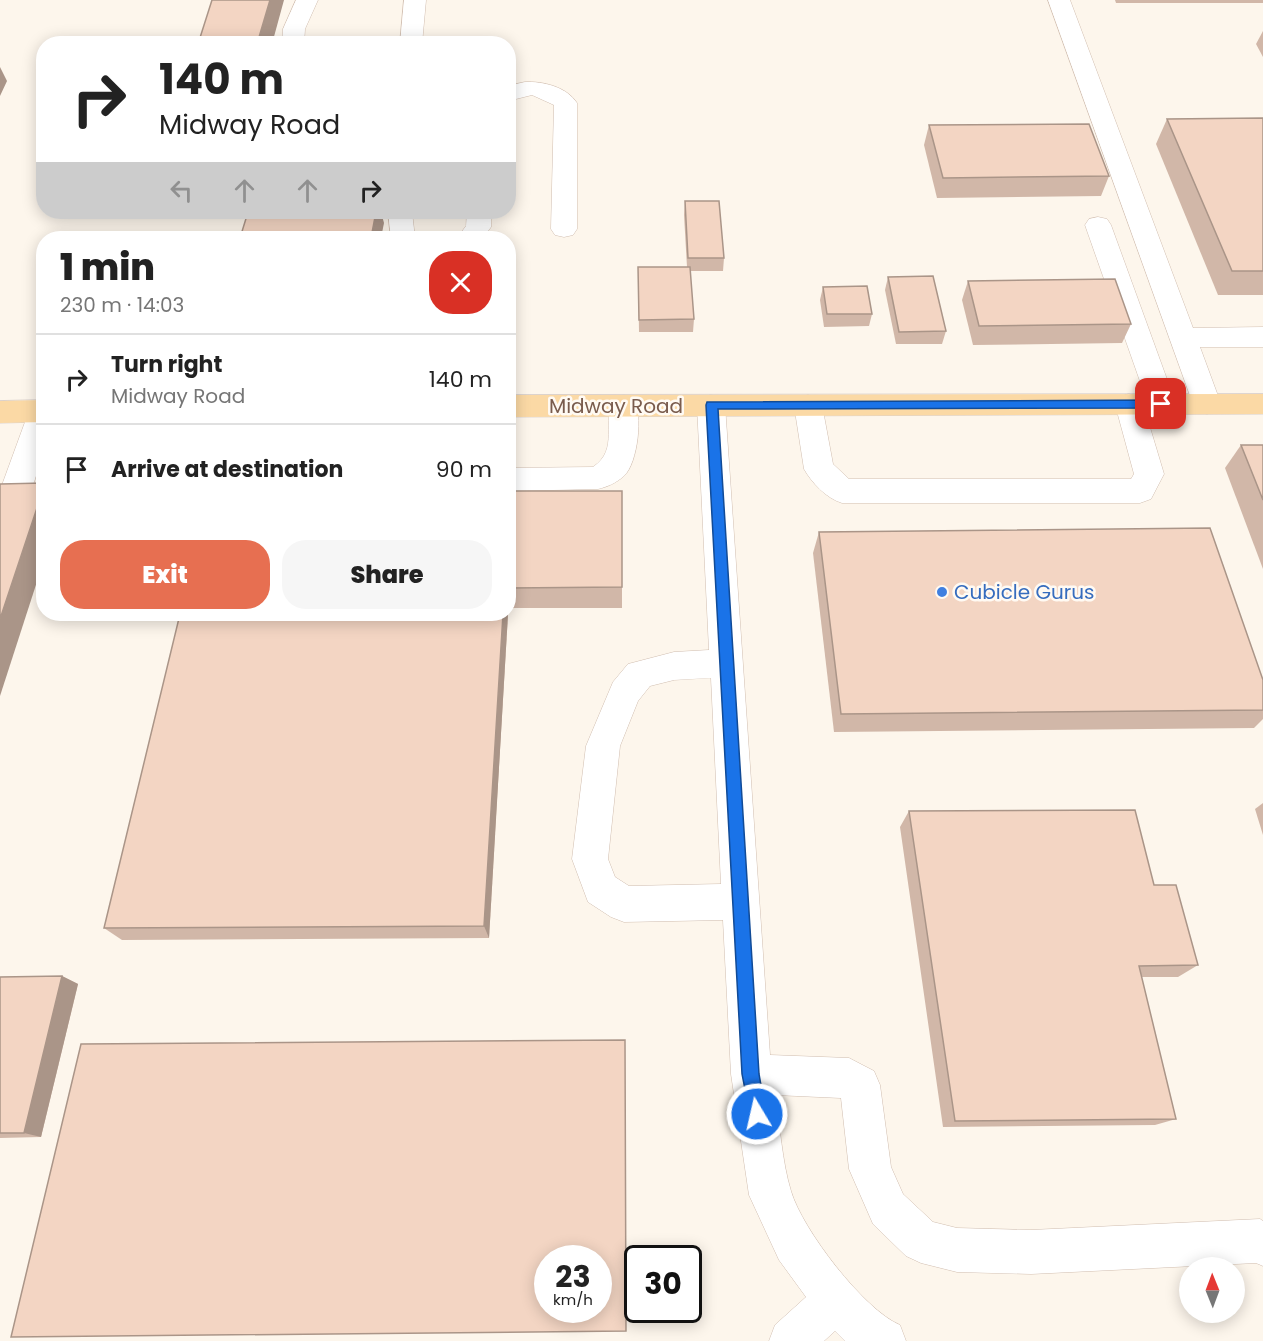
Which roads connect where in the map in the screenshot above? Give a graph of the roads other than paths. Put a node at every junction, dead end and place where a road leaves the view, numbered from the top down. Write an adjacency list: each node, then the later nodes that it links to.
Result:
1 (308, 0): 4 (street)
2 (415, 0): 5 (street)
3 (1059, 0): 10 (street)
4 (294, 36)
5 (412, 36)
6 (516, 90): 8 (street)
7 (1098, 225): 12 (street)
8 (564, 229)
9 (1263, 337): 10 (street)
10 (1184, 338): 13 (street)
11 (1129, 404): 12 (main road, Midway Road); 17 (main road, Midway Road); 17 (street)
12 (1161, 404): 13 (main road, Midway Road)
13 (1207, 404): 14 (main road, Midway Road)
14 (1263, 404)
15 (624, 405): 16 (main road, Midway Road); 18 (main road, Midway Road); 22 (street)
16 (711, 405): 17 (main road, Midway Road); 25 (street)
17 (808, 405)
18 (516, 406)
19 (0, 411): 20 (main road)
20 (36, 411)
21 (36, 427): 23 (street)
22 (516, 480)
23 (6, 497): 24 (street)
24 (36, 497)
25 (726, 663): 26 (street); 26 (street)
26 (740, 902): 27 (street)
27 (751, 1074): 28 (street); 29 (street)
28 (1263, 1244)
29 (835, 1300): 30 (street); 31 (street)
30 (791, 1341)
31 (884, 1341)

